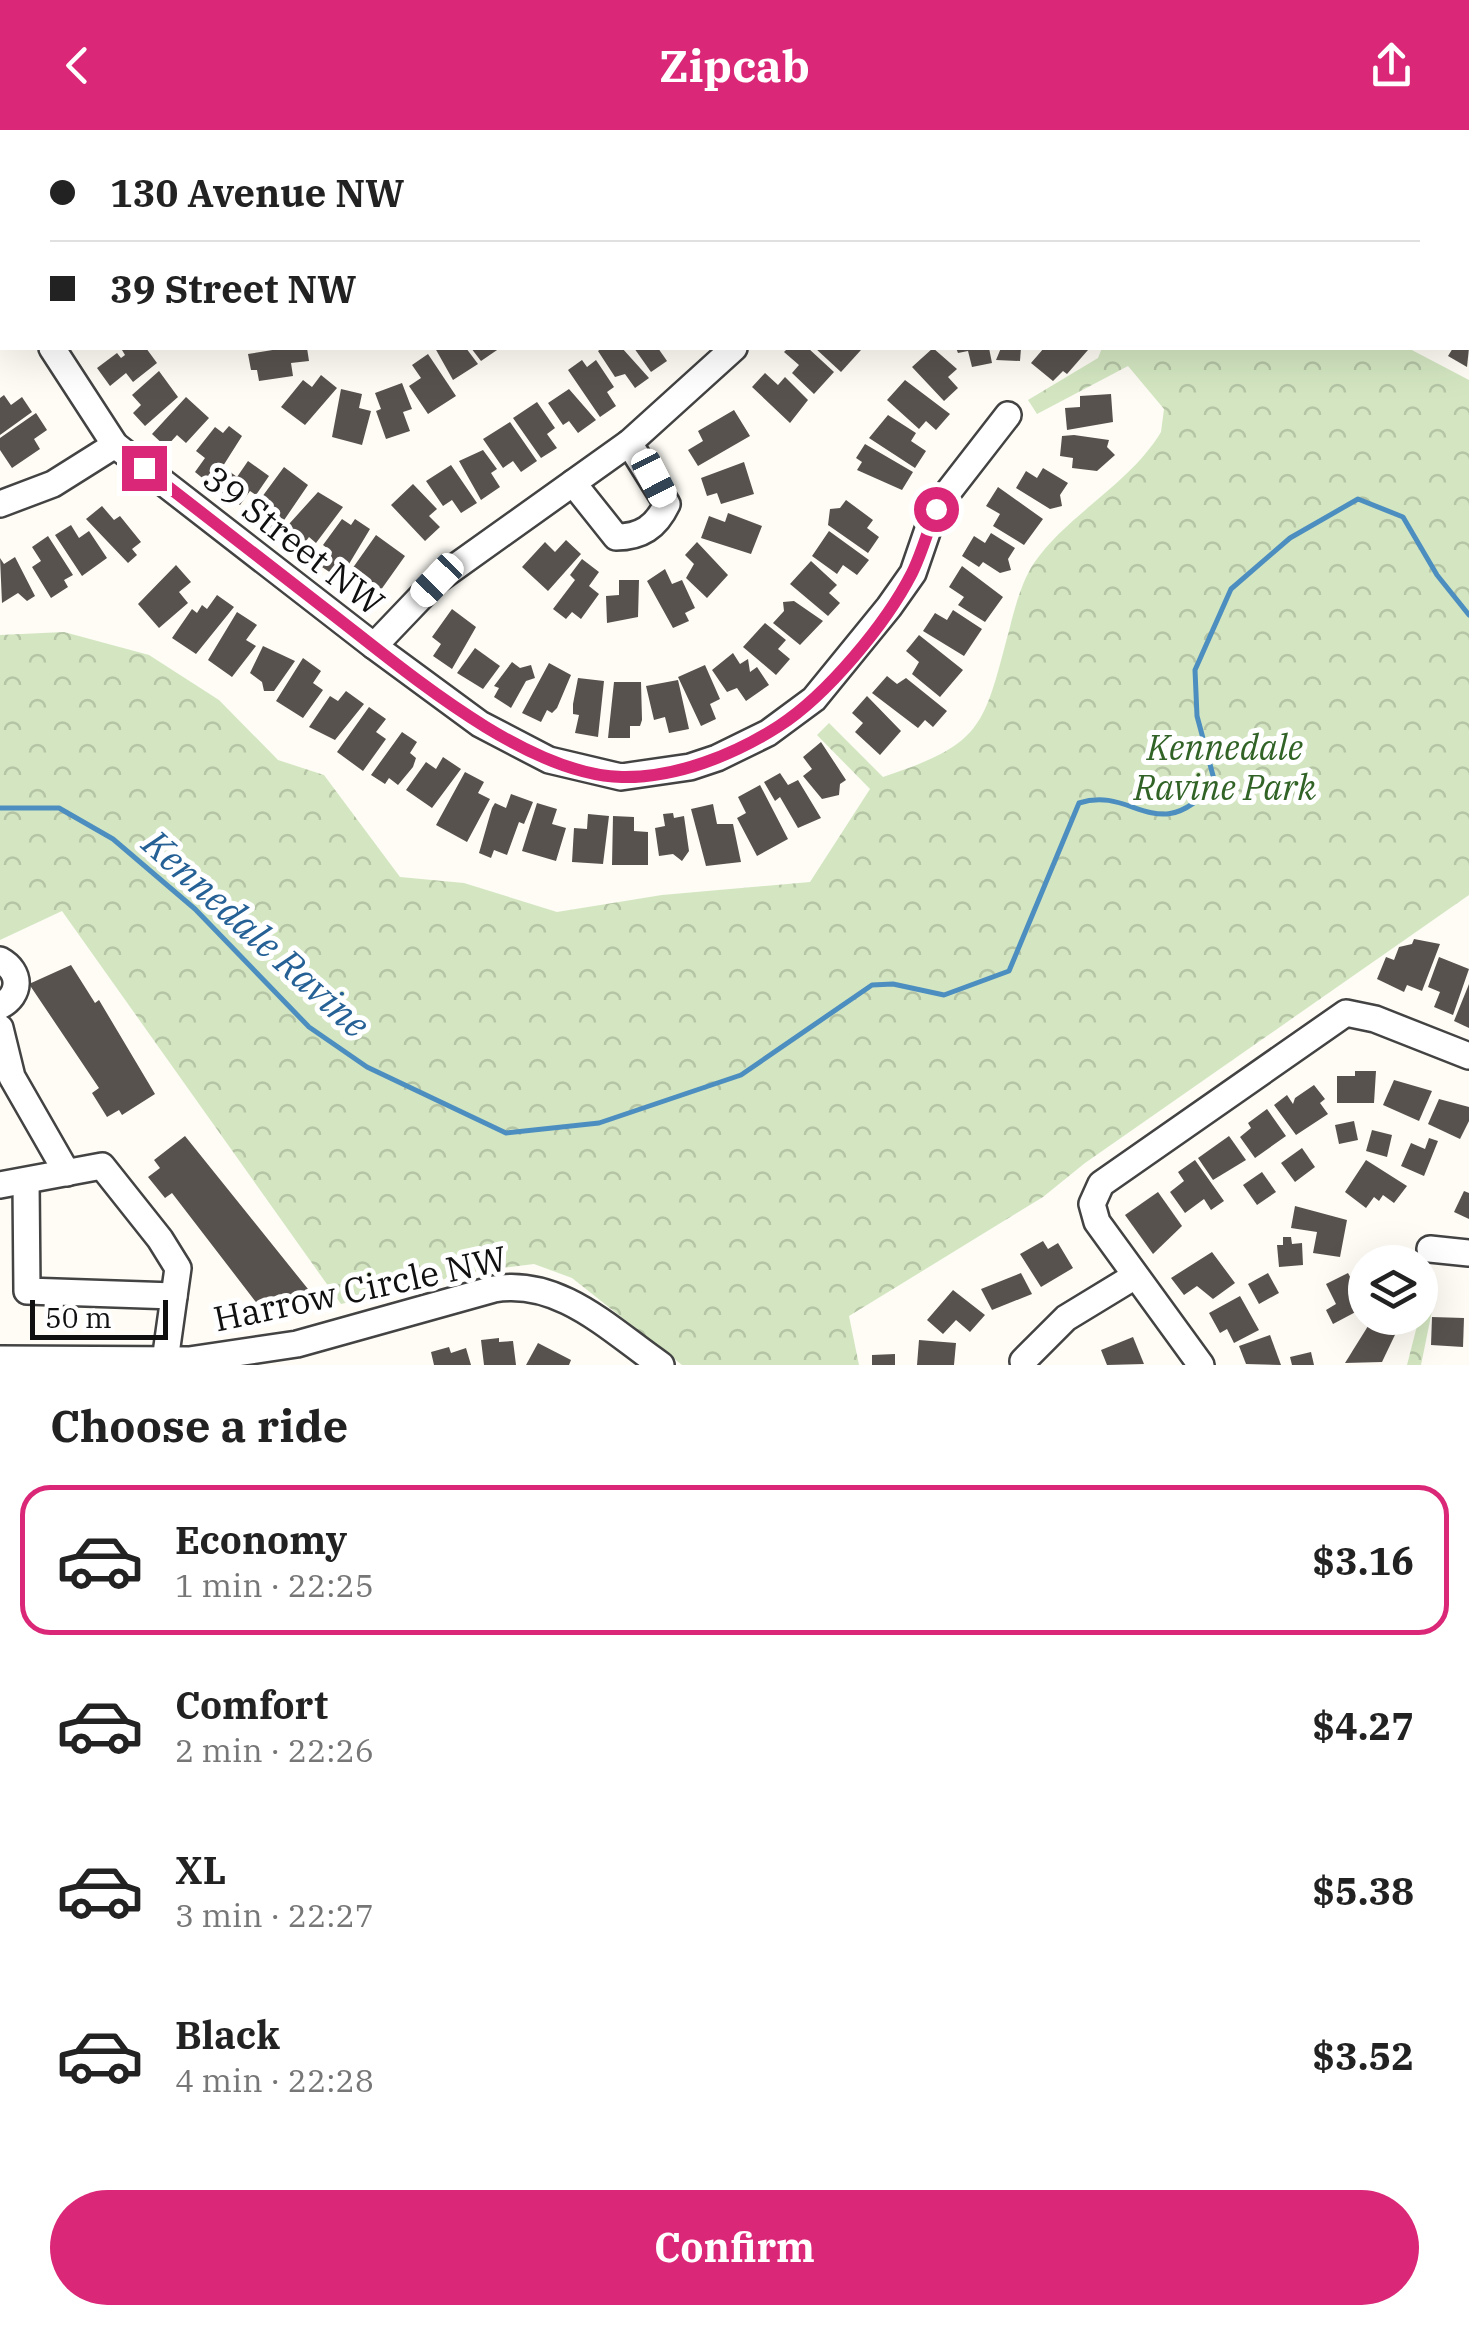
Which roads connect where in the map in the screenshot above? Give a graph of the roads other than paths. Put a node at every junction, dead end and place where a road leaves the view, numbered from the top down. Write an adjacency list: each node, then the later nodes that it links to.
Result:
1 (53, 350): 5 (street, 39 Street NW)
2 (727, 350): 4 (street)
3 (1008, 415): 8 (street, 39 Street NW)
4 (630, 443): 6 (street); 6 (street)
5 (115, 445): 7 (street); 8 (street, 39 Street NW)
6 (574, 482): 8 (street)
7 (0, 504)
8 (374, 646)
9 (0, 960): 10 (street)
10 (0, 1006)
11 (0, 1028): 13 (street)
12 (1469, 1056): 18 (street)
13 (68, 1173): 14 (street); 19 (street)
14 (26, 1182): 15 (street); 19 (street)
15 (0, 1185)
16 (1438, 1251): 17 (street)
17 (1469, 1253)
18 (1135, 1276): 21 (street); 25 (street)
19 (174, 1296): 22 (street)
20 (0, 1359): 23 (street, Harrow Circle NW)
21 (1023, 1360)
22 (165, 1361): 23 (street, Harrow Circle NW); 24 (street, Harrow Circle NW)
23 (111, 1364)
24 (661, 1365)
25 (1201, 1365)

